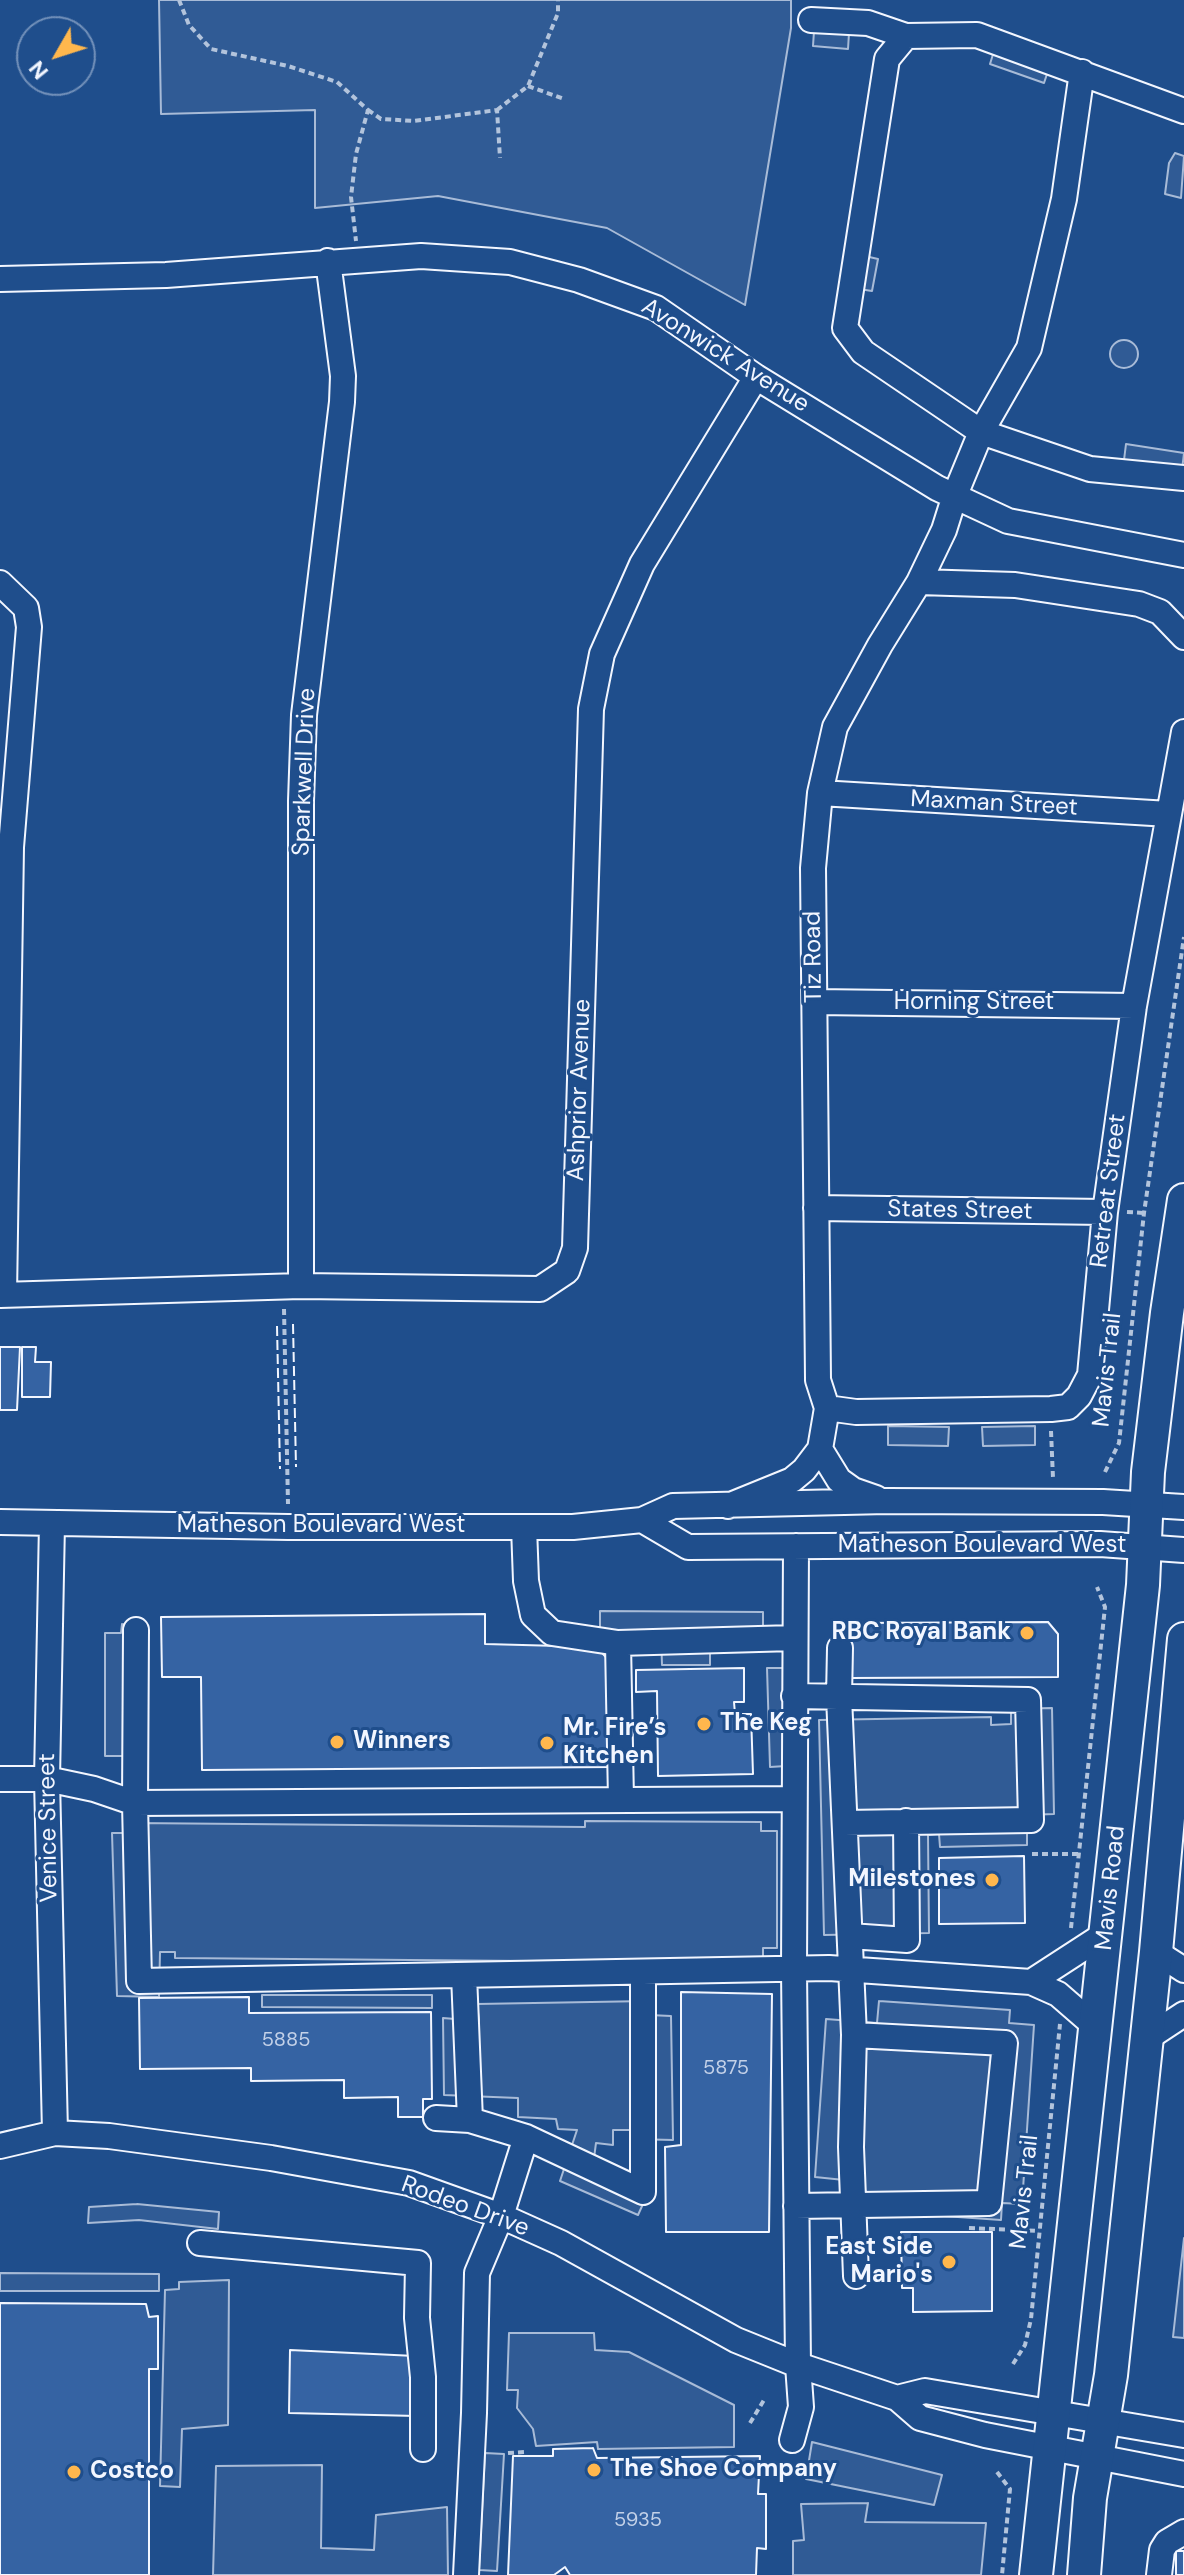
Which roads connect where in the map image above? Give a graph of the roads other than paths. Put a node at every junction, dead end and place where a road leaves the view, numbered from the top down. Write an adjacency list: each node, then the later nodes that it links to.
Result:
1 (811, 20): 2 (street)
2 (906, 36): 3 (street); 8 (street)
3 (1082, 72): 4 (street); 8 (street, Tiz Road)
4 (1184, 111)
5 (328, 261): 6 (street, Avonwick Avenue); 7 (street, Avonwick Avenue); 24 (street, Sparkwell Drive)
6 (0, 279)
7 (756, 377): 10 (street, Avonwick Avenue); 24 (street, Ashprior Avenue)
8 (981, 432): 9 (street); 10 (street, Tiz Road)
9 (1184, 478)
10 (955, 495): 11 (street, Avonwick Avenue); 12 (street, Tiz Road)
11 (1184, 555)
12 (919, 582): 14 (street); 16 (street, Tiz Road)
13 (0, 583): 18 (street)
14 (1184, 637)
15 (1184, 732): 17 (street, Retreat Street)
16 (820, 793): 17 (street, Maxman Street); 19 (street, Tiz Road)
17 (1169, 814): 20 (street, Retreat Street)
18 (6, 847): 25 (street)
19 (815, 1002): 20 (street, Horning Street); 22 (street, Tiz Road)
20 (1134, 1006): 23 (street, Retreat Street)
21 (1184, 1200): 29 (main road, Mavis Road)
22 (816, 1208): 23 (street, States Street); 26 (street, Tiz Road)
23 (1105, 1212): 26 (street, Retreat Street)
24 (292, 1286): 25 (street, Ashprior Avenue)
25 (2, 1295)
26 (827, 1408): 27 (street, Tiz Road)
27 (820, 1449): 28 (street); 30 (street)
28 (887, 1501): 29 (street, Matheson Boulevard West); 30 (street, Matheson Boulevard West)
29 (1147, 1504): 31 (street, Matheson Boulevard West); 37 (main road, Mavis Road)
30 (728, 1506): 32 (street, Matheson Boulevard West)
31 (1184, 1507)
32 (642, 1520): 35 (street, Matheson Boulevard West); 36 (street, Matheson Boulevard West)
33 (0, 1522): 34 (street, Matheson Boulevard West)
34 (52, 1523): 35 (street, Matheson Boulevard West); 47 (street, Venice Street)
35 (524, 1527): 42 (street)
36 (796, 1546): 37 (street, Matheson Boulevard West); 40 (street)
37 (1145, 1547): 38 (street, Matheson Boulevard West); 53 (main road, Mavis Road)
38 (1184, 1550)
39 (136, 1630): 50 (street)
40 (794, 1638): 42 (street); 44 (street)
41 (1184, 1639): 55 (main road, Mavis Road)
42 (618, 1643): 49 (street)
43 (840, 1648): 45 (street)
44 (794, 1696): 45 (street); 48 (street)
45 (839, 1697): 51 (street); 52 (street)
46 (0, 1779): 47 (street)
47 (47, 1779): 50 (street); 68 (street, Venice Street)
48 (794, 1799): 49 (street); 56 (street)
49 (621, 1800): 50 (street)
50 (135, 1803): 60 (street)
51 (906, 1821): 52 (street); 54 (street)
52 (845, 1823): 54 (street)
53 (1105, 1934): 61 (street); 63 (main road, Mavis Road)
54 (850, 1936): 57 (street)
55 (1156, 1952): 58 (street); 65 (main road, Mavis Road)
56 (794, 1969): 57 (street); 59 (street); 72 (street)
57 (851, 1969): 61 (street); 64 (street)
58 (1184, 1970)
59 (643, 1972): 60 (street); 69 (street)
60 (464, 1975): 67 (street)
61 (1031, 1982): 63 (street)
62 (1184, 2014): 65 (street)
63 (1096, 2027): 78 (main road, Mavis Road)
64 (854, 2035): 71 (street); 71 (street)
65 (1146, 2039): 79 (main road, Mavis Road)
66 (436, 2118): 67 (street)
67 (470, 2120): 69 (street)
68 (55, 2133): 70 (street, Rodeo Drive); 73 (street, Rodeo Drive)
69 (526, 2137): 73 (street)
70 (0, 2146)
71 (854, 2205): 72 (street); 75 (street)
72 (796, 2206): 76 (street)
73 (501, 2216): 76 (street, Rodeo Drive); 87 (street)
74 (200, 2243): 83 (street)
75 (856, 2276)
76 (798, 2365): 77 (street, Rodeo Drive); 81 (street)
77 (897, 2398): 78 (street, Rodeo Drive); 82 (street, Rodeo Drive)
78 (1054, 2413): 79 (street, Rodeo Drive); 82 (main road, Mavis Road)
79 (1103, 2421): 80 (street, Rodeo Drive); 84 (main road, Mavis Road)
80 (1184, 2435)
81 (792, 2440)
82 (1050, 2447): 84 (street, Rodeo Drive); 88 (main road, Mavis Road)
83 (423, 2449)
84 (1097, 2456): 85 (street, Rodeo Drive); 89 (main road, Mavis Road)
85 (1184, 2474)
86 (1184, 2532): 90 (street)
87 (466, 2575)
88 (1036, 2575)
89 (1084, 2575)
90 (1159, 2575)

